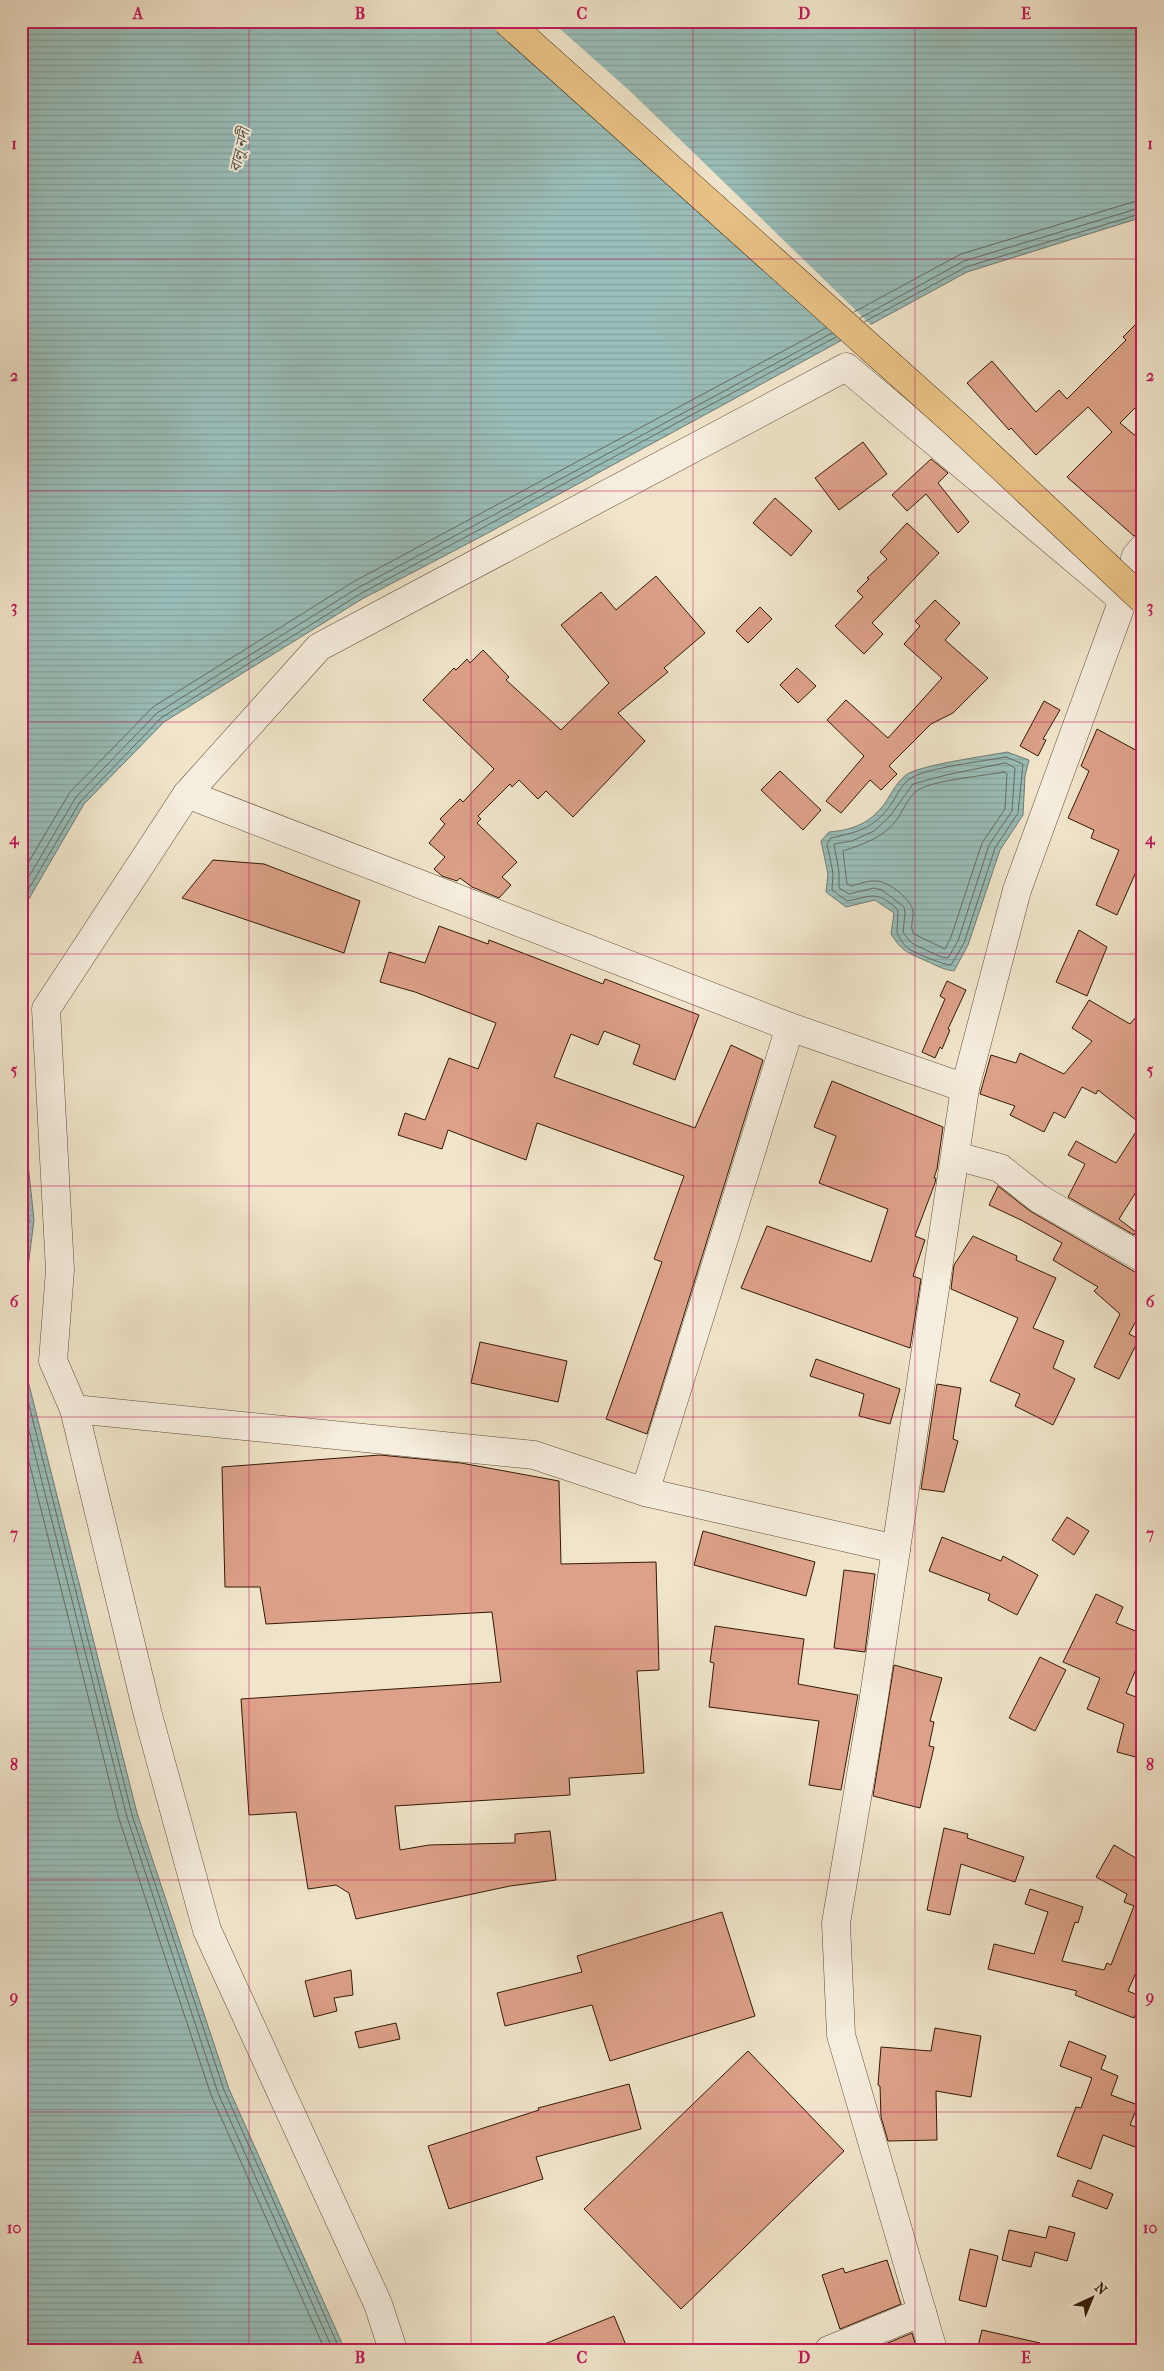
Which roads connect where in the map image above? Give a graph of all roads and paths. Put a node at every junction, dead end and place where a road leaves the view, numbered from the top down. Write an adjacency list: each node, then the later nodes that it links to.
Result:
1 (506, 21): 3 (main road, bridge)
2 (1141, 555): 3 (street)
3 (1133, 600): 4 (street); 6 (street)
4 (187, 794): 5 (street); 9 (street)
5 (790, 1027): 6 (street); 10 (street)
6 (965, 1088): 7 (street)
7 (956, 1156): 8 (street); 11 (street)
8 (1143, 1258)
9 (74, 1409): 10 (street); 13 (street)
10 (645, 1492): 11 (street)
11 (896, 1549): 12 (street)
12 (922, 2312): 14 (street); 15 (street)
13 (393, 2350)
14 (829, 2350)
15 (933, 2350)

